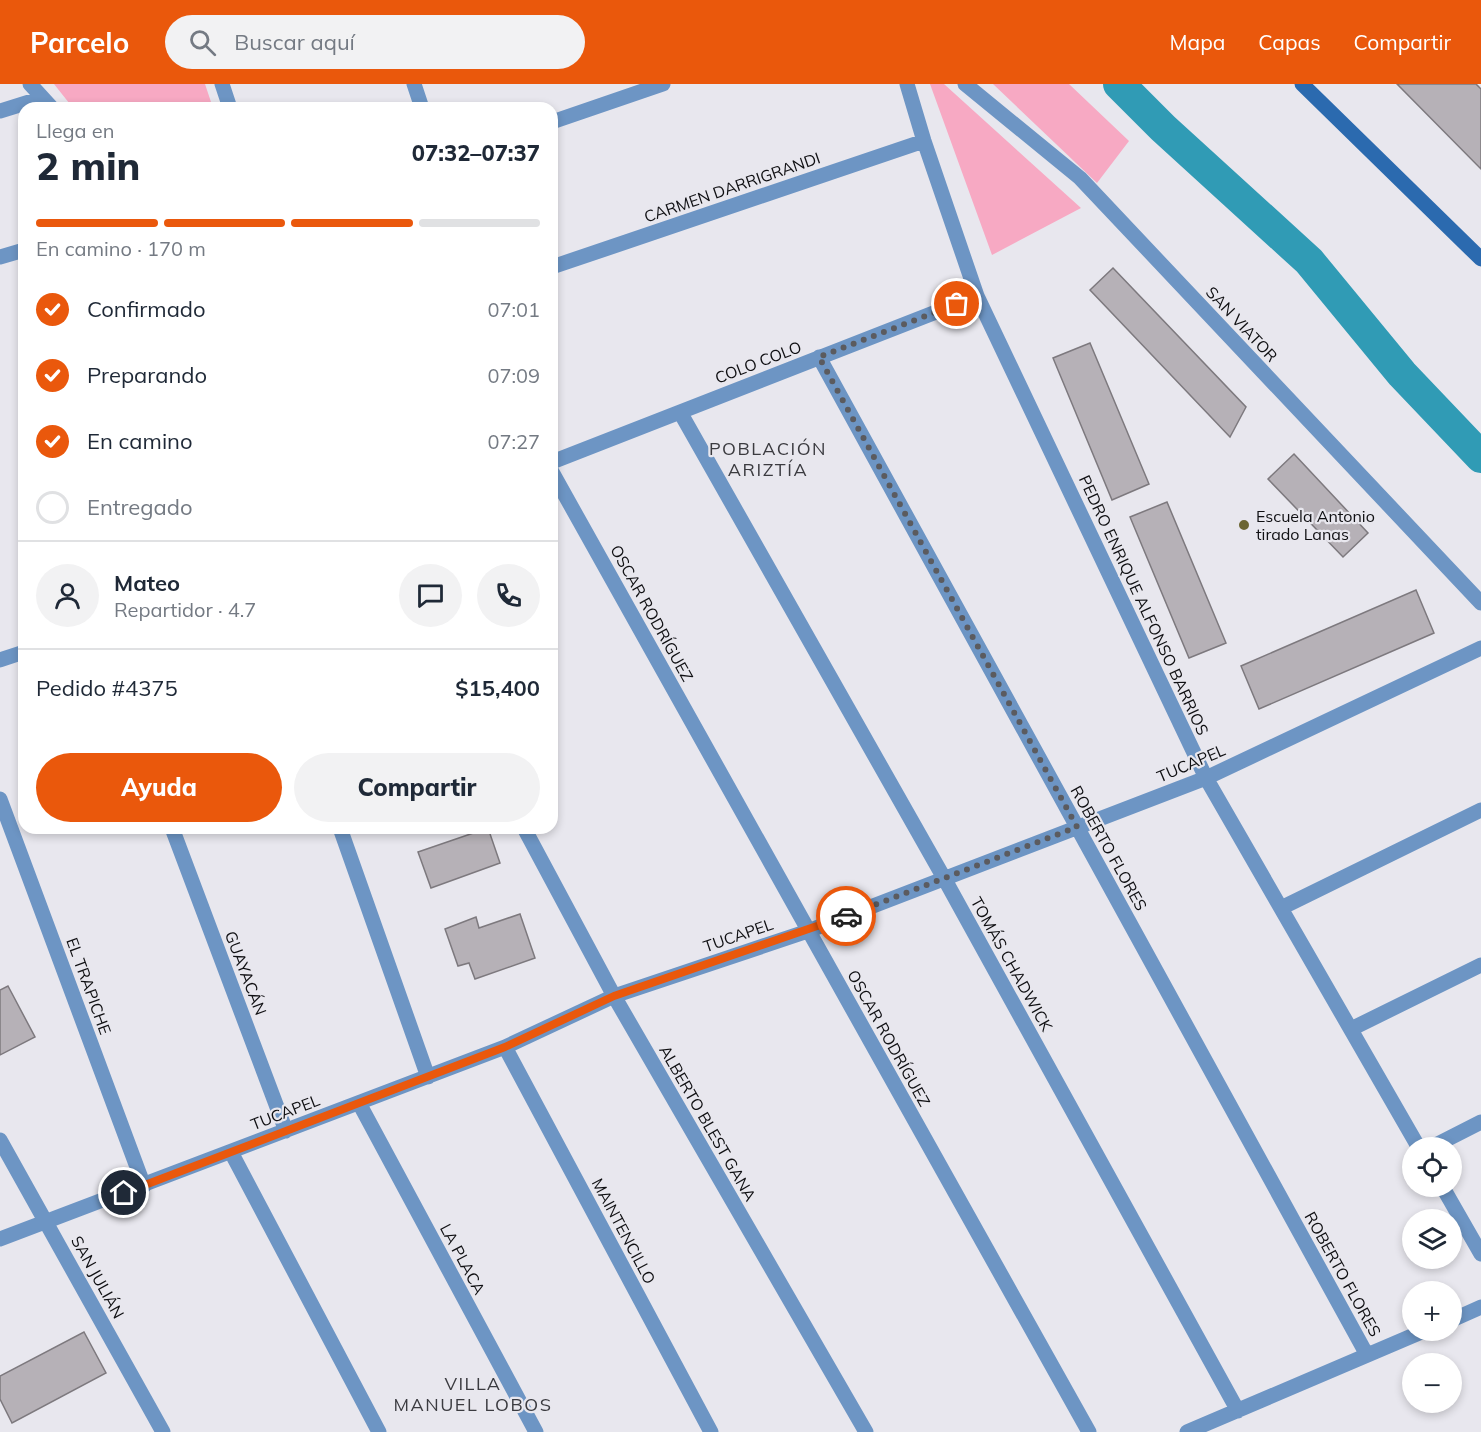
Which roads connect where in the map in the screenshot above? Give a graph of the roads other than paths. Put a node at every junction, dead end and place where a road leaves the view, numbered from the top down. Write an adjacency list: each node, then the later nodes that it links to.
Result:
1 (30, 84): 8 (street)
2 (222, 84): 9 (street)
3 (414, 84): 10 (street)
4 (663, 84): 13 (street)
5 (907, 84): 14 (street, PEDRO ENRIQUE ALFONSO BARRIOS)
6 (965, 84): 24 (street, SAN VIATOR)
7 (1302, 84): 17 (main road)
8 (46, 102)
9 (228, 102)
10 (420, 102)
11 (18, 108): 12 (street)
12 (0, 111)
13 (558, 120)
14 (924, 141): 18 (street, CARMEN DARRIGRANDI); 19 (street, PEDRO ENRIQUE ALFONSO BARRIOS)
15 (18, 252): 16 (street)
16 (0, 257)
17 (1481, 259)
18 (558, 265)
19 (977, 296): 20 (street, COLO COLO); 28 (street, PEDRO ENRIQUE ALFONSO BARRIOS)
20 (819, 357): 21 (street, COLO COLO); 31 (street, ROBERTO FLORES)
21 (680, 412): 22 (street, COLO COLO); 35 (street, TOMÁS CHADWICK)
22 (558, 460)
23 (558, 483): 37 (street, OSCAR RODRÍGUEZ)
24 (1481, 603)
25 (1481, 648): 28 (street, TUCAPEL)
26 (18, 654): 27 (street)
27 (0, 660)
28 (1206, 778): 31 (street, TUCAPEL); 36 (street, PEDRO ENRIQUE ALFONSO BARRIOS)
29 (0, 799): 50 (street, EL TRAPICHE)
30 (1481, 810): 36 (street)
31 (1077, 827): 35 (street, TUCAPEL); 58 (street, ROBERTO FLORES)
32 (174, 834): 45 (street, GUAYACÁN)
33 (342, 834): 42 (street)
34 (527, 834): 39 (street, ALBERTO BLEST GANA)
35 (944, 878): 37 (street, TUCAPEL); 59 (street, TOMÁS CHADWICK)
36 (1281, 908): 40 (street, PEDRO ENRIQUE ALFONSO BARRIOS)
37 (808, 930): 39 (street, TUCAPEL); 65 (street, OSCAR RODRÍGUEZ)
38 (1481, 965): 40 (street)
39 (614, 996): 41 (street, TUCAPEL); 64 (street, ALBERTO BLEST GANA)
40 (1351, 1029): 46 (street, PEDRO ENRIQUE ALFONSO BARRIOS)
41 (505, 1047): 42 (street, TUCAPEL); 63 (street, MAINTENCILLO)
42 (428, 1077): 43 (street, TUCAPEL)
43 (359, 1104): 45 (street, TUCAPEL); 62 (street, LA PLACA)
44 (1481, 1122): 47 (street)
45 (286, 1131): 49 (street, TUCAPEL)
46 (1413, 1137)
47 (1452, 1137)
48 (0, 1140): 52 (street, SAN JULIÁN)
49 (231, 1152): 50 (street, TUCAPEL); 61 (street)
50 (144, 1186): 52 (street, TUCAPEL)
51 (1448, 1197): 54 (street)
52 (48, 1223): 53 (street, TUCAPEL); 60 (street, SAN JULIÁN)
53 (0, 1239)
54 (1481, 1254)
55 (1481, 1307): 56 (street)
56 (1462, 1316)
57 (1402, 1340): 58 (street)
58 (1367, 1355): 59 (street)
59 (1238, 1411): 66 (street)
60 (163, 1432)
61 (379, 1432)
62 (536, 1432)
63 (711, 1432)
64 (866, 1432)
65 (1089, 1432)
66 (1187, 1432)

